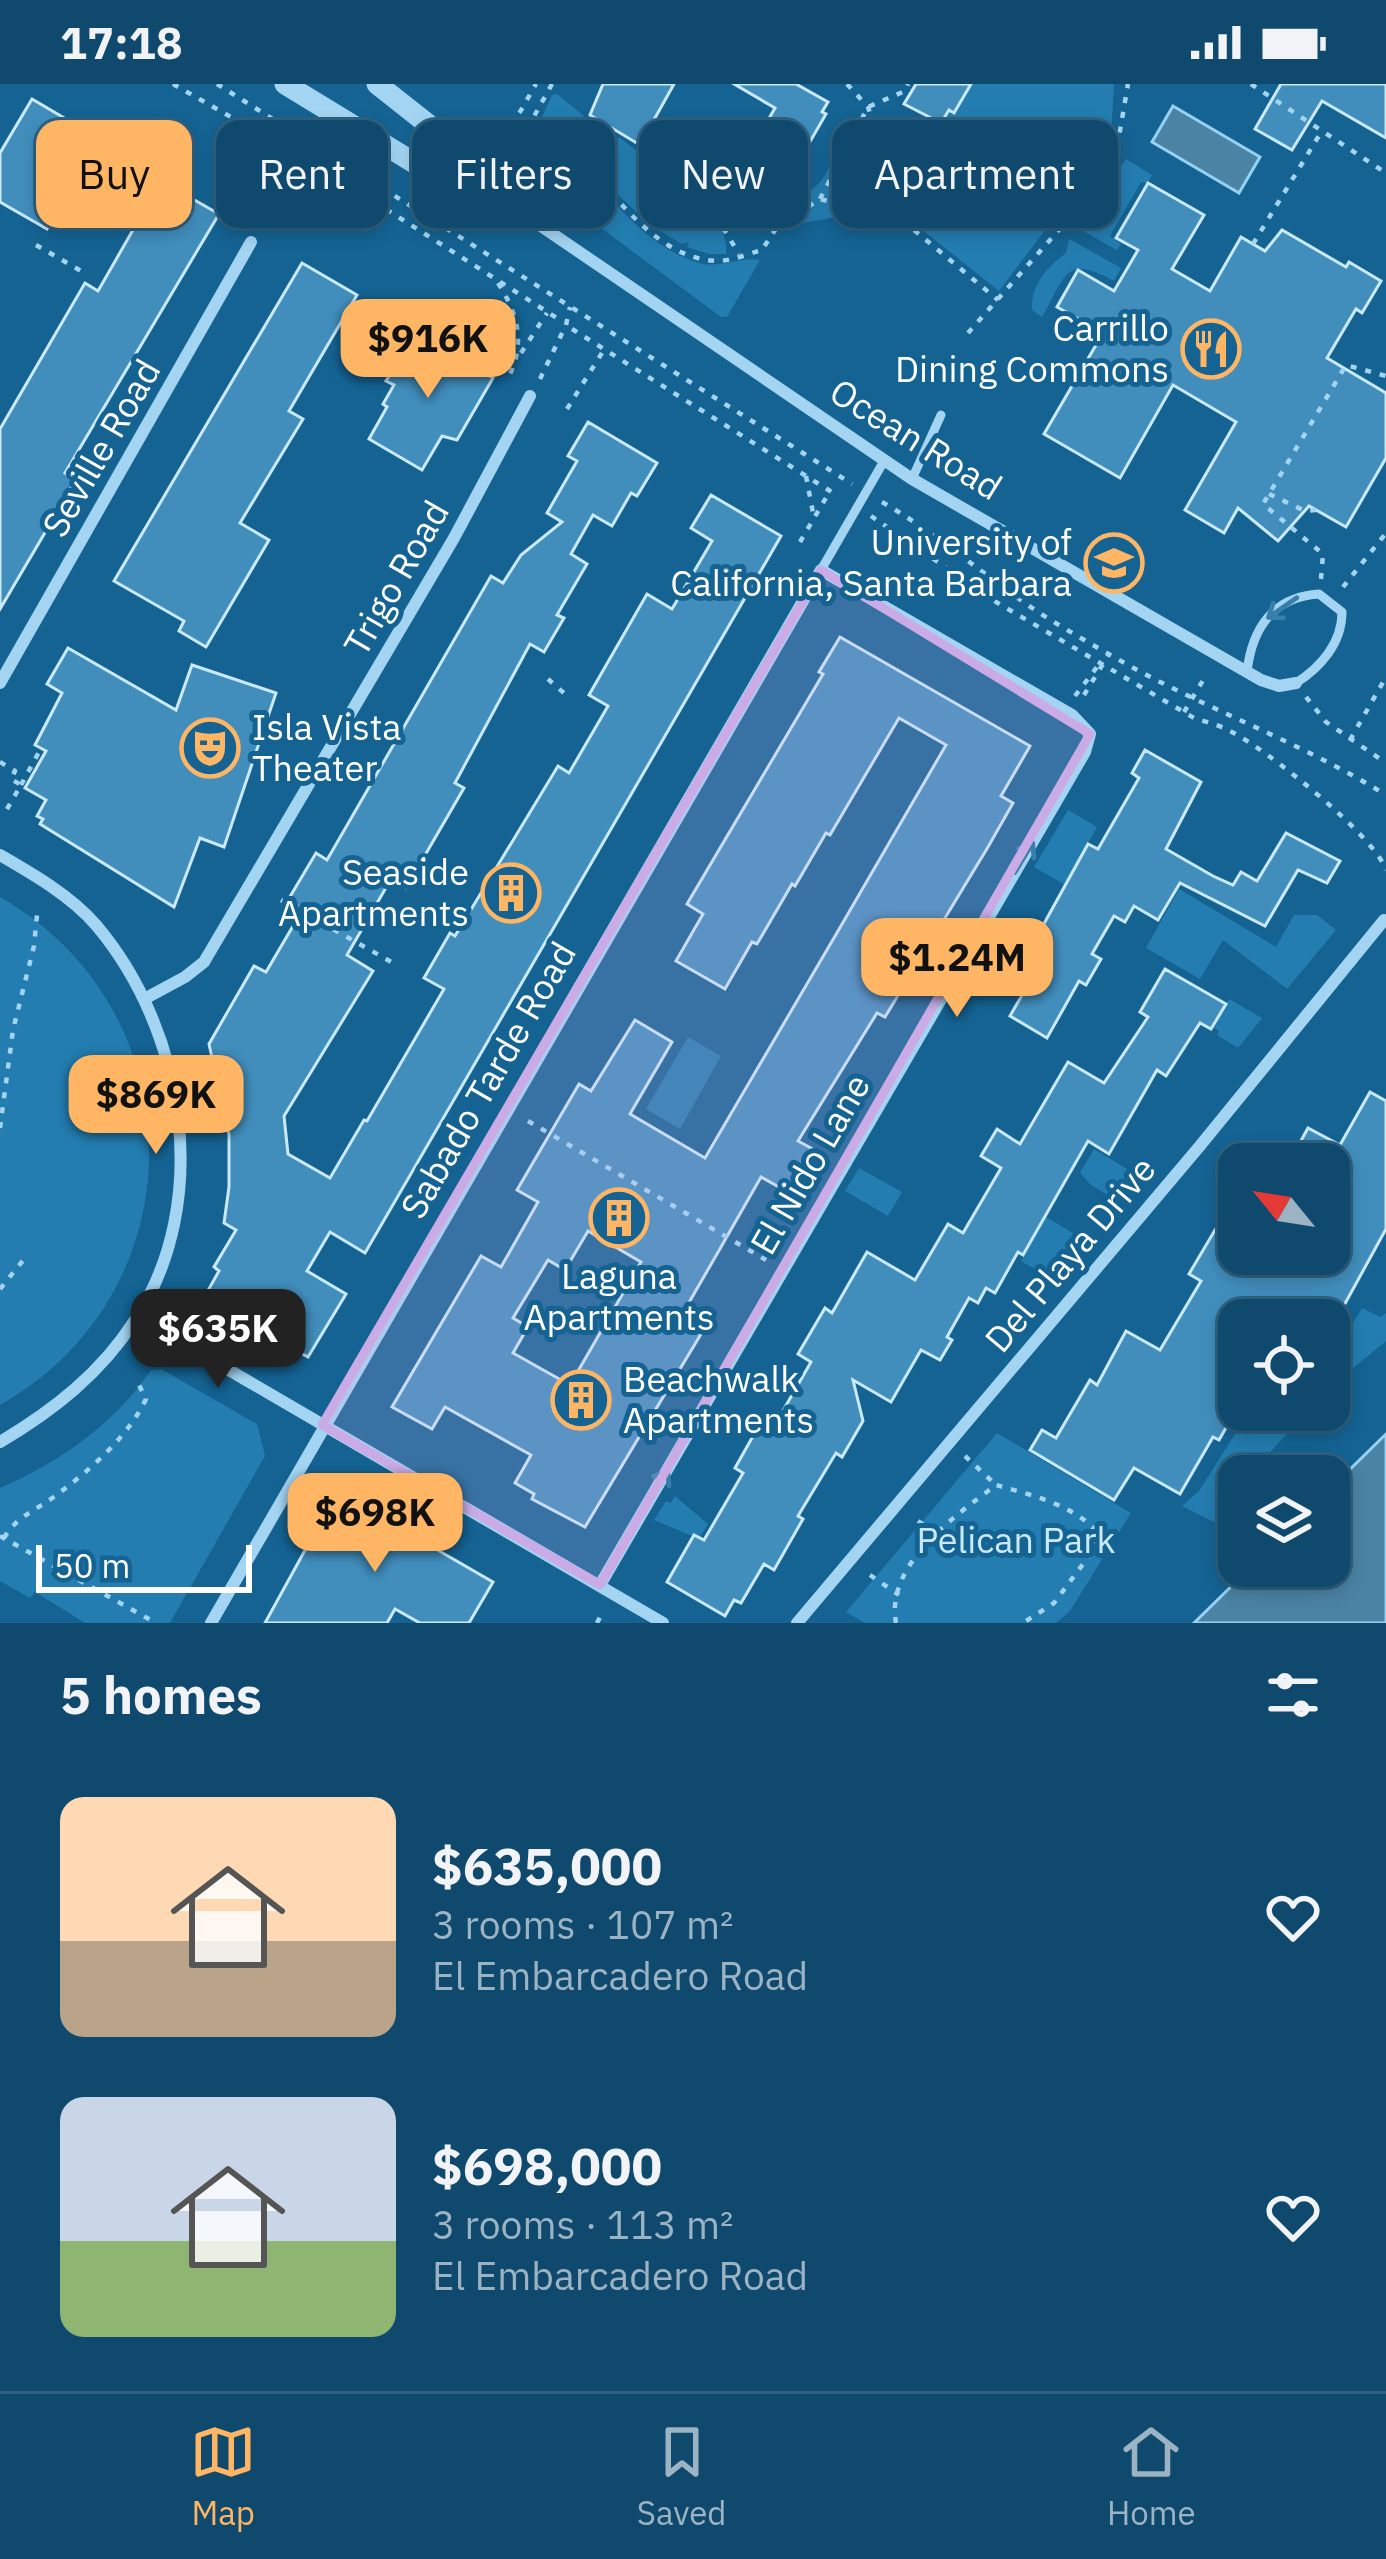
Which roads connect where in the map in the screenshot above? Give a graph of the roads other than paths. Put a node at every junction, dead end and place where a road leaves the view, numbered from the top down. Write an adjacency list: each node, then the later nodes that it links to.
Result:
1 (285, 84): 4 (street, Ocean Road)
2 (376, 84): 3 (street, Ocean Road)
3 (422, 120)
4 (412, 161)
5 (544, 228): 9 (street, Ocean Road)
6 (251, 242): 13 (street, Seville Road)
7 (530, 396): 17 (street, Trigo Road)
8 (941, 415): 10 (lane)
9 (884, 461): 10 (street, Ocean Road); 11 (lane)
10 (912, 479): 12 (street, Ocean Road)
11 (821, 570): 19 (street, Sabado Tarde Road); 21 (street, El Nido Lane, one-way to 11)
12 (1247, 672): 14 (street, Ocean Road); 14 (lane, one-way to 12)
13 (0, 683)
14 (1296, 683)
15 (0, 855): 17 (street)
16 (1384, 920): 24 (street, Del Playa Drive)
17 (146, 998): 18 (street)
18 (138, 1317): 19 (street); 20 (street)
19 (322, 1425): 21 (street); 22 (street, Sabado Tarde Road)
20 (0, 1442)
21 (600, 1586): 23 (street)
22 (211, 1623)
23 (663, 1623)
24 (797, 1623)

